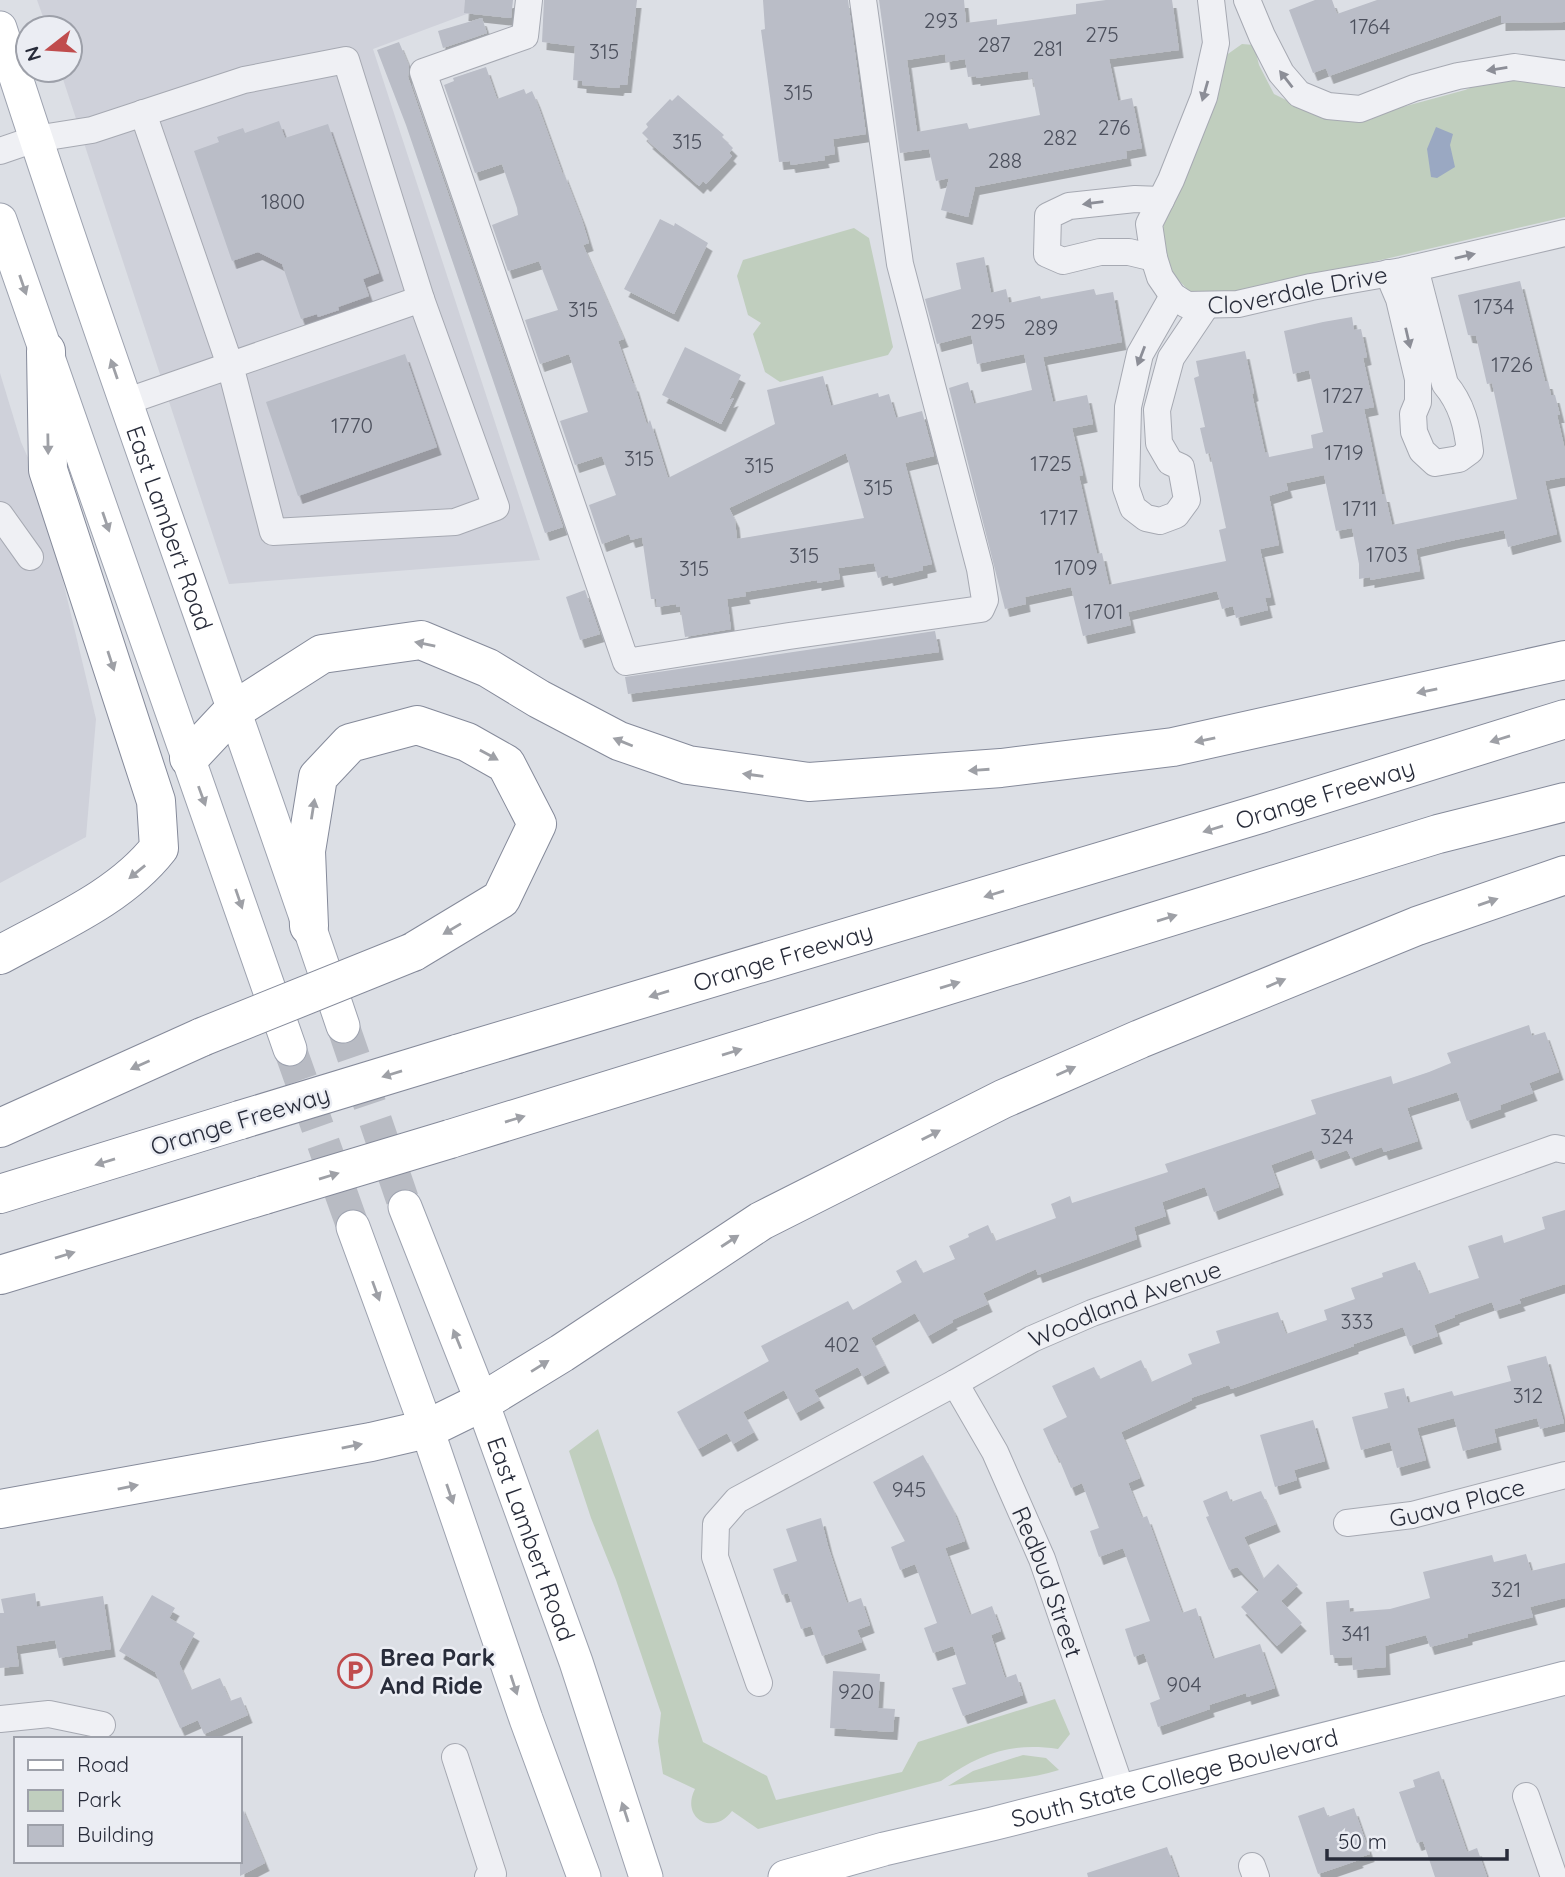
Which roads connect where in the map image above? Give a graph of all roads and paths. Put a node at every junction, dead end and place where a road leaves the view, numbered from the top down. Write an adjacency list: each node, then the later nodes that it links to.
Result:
1 (529, 0): 2 (street)
2 (863, 0)
3 (1211, 0): 7 (street, Cloverdale Drive)
4 (1247, 0): 6 (street)
5 (0, 28): 10 (main road, East Lambert Road)
6 (1262, 36): 7 (street); 8 (street, one-way to 6)
7 (1216, 43): 12 (street, Cloverdale Drive, one-way to 12)
8 (1565, 74)
9 (143, 113): 10 (street); 19 (street); 22 (street)
10 (35, 139): 11 (street); 24 (main road, East Lambert Road, one-way to 10)
11 (0, 151)
12 (1161, 200): 15 (street, Cloverdale Drive); 15 (street, one-way to 15)
13 (0, 220): 21 (main road, one-way to 21)
14 (1565, 233): 16 (street, Cloverdale Drive, one-way to 14)
15 (1153, 258): 18 (street, Cloverdale Drive)
16 (1415, 268): 17 (street, Cloverdale Drive); 23 (street)
17 (1388, 273): 20 (street, Cloverdale Drive); 25 (street, one-way to 25)
18 (1172, 296): 20 (street, Cloverdale Drive); 27 (street, one-way to 27)
19 (421, 299): 22 (street); 22 (street)
20 (1206, 306): 26 (street)
21 (46, 351): 33 (main road, one-way to 33); 37 (highway, one-way to 37)
22 (230, 365): 24 (street)
23 (1456, 397): 25 (street); 25 (street)
24 (125, 402): 31 (main road, East Lambert Road)
25 (1418, 402)
26 (1170, 462): 27 (street); 27 (street)
27 (1128, 474)
28 (0, 515): 29 (street)
29 (30, 557)
30 (1565, 660): 31 (highway, one-way to 31)
31 (233, 711): 33 (highway); 36 (main road, East Lambert Road)
32 (1565, 719): 42 (highway, Orange Freeway, one-way to 42, bridge)
33 (188, 758): 39 (main road, one-way to 39)
34 (1565, 802): 45 (highway, one-way to 34, bridge)
35 (1565, 875): 47 (highway, one-way to 35)
36 (309, 926): 38 (main road, East Lambert Road); 40 (highway, one-way to 40, bridge)
37 (0, 955)
38 (343, 1026)
39 (290, 1049)
40 (0, 1128)
41 (1565, 1150): 46 (street, Woodland Avenue)
42 (0, 1194)
43 (405, 1207): 47 (main road, East Lambert Road, one-way to 43)
44 (353, 1227): 48 (main road, one-way to 48)
45 (0, 1275)
46 (955, 1383): 53 (street, Woodland Avenue); 57 (street, Redbud Street)
47 (482, 1402): 48 (highway); 61 (main road, East Lambert Road, one-way to 47)
48 (427, 1429): 50 (highway, one-way to 48); 60 (main road, one-way to 60)
49 (1565, 1475): 51 (street, Guava Place)
50 (0, 1510)
51 (1347, 1523)
52 (1565, 1678): 57 (main road, South State College Boulevard)
53 (759, 1683)
54 (0, 1719): 55 (street)
55 (102, 1725)
56 (455, 1757): 59 (street)
57 (1122, 1791): 62 (main road, South State College Boulevard)
58 (1526, 1796): 63 (street)
59 (488, 1877)
60 (584, 1877)
61 (646, 1877)
62 (785, 1877)
63 (1553, 1877)

